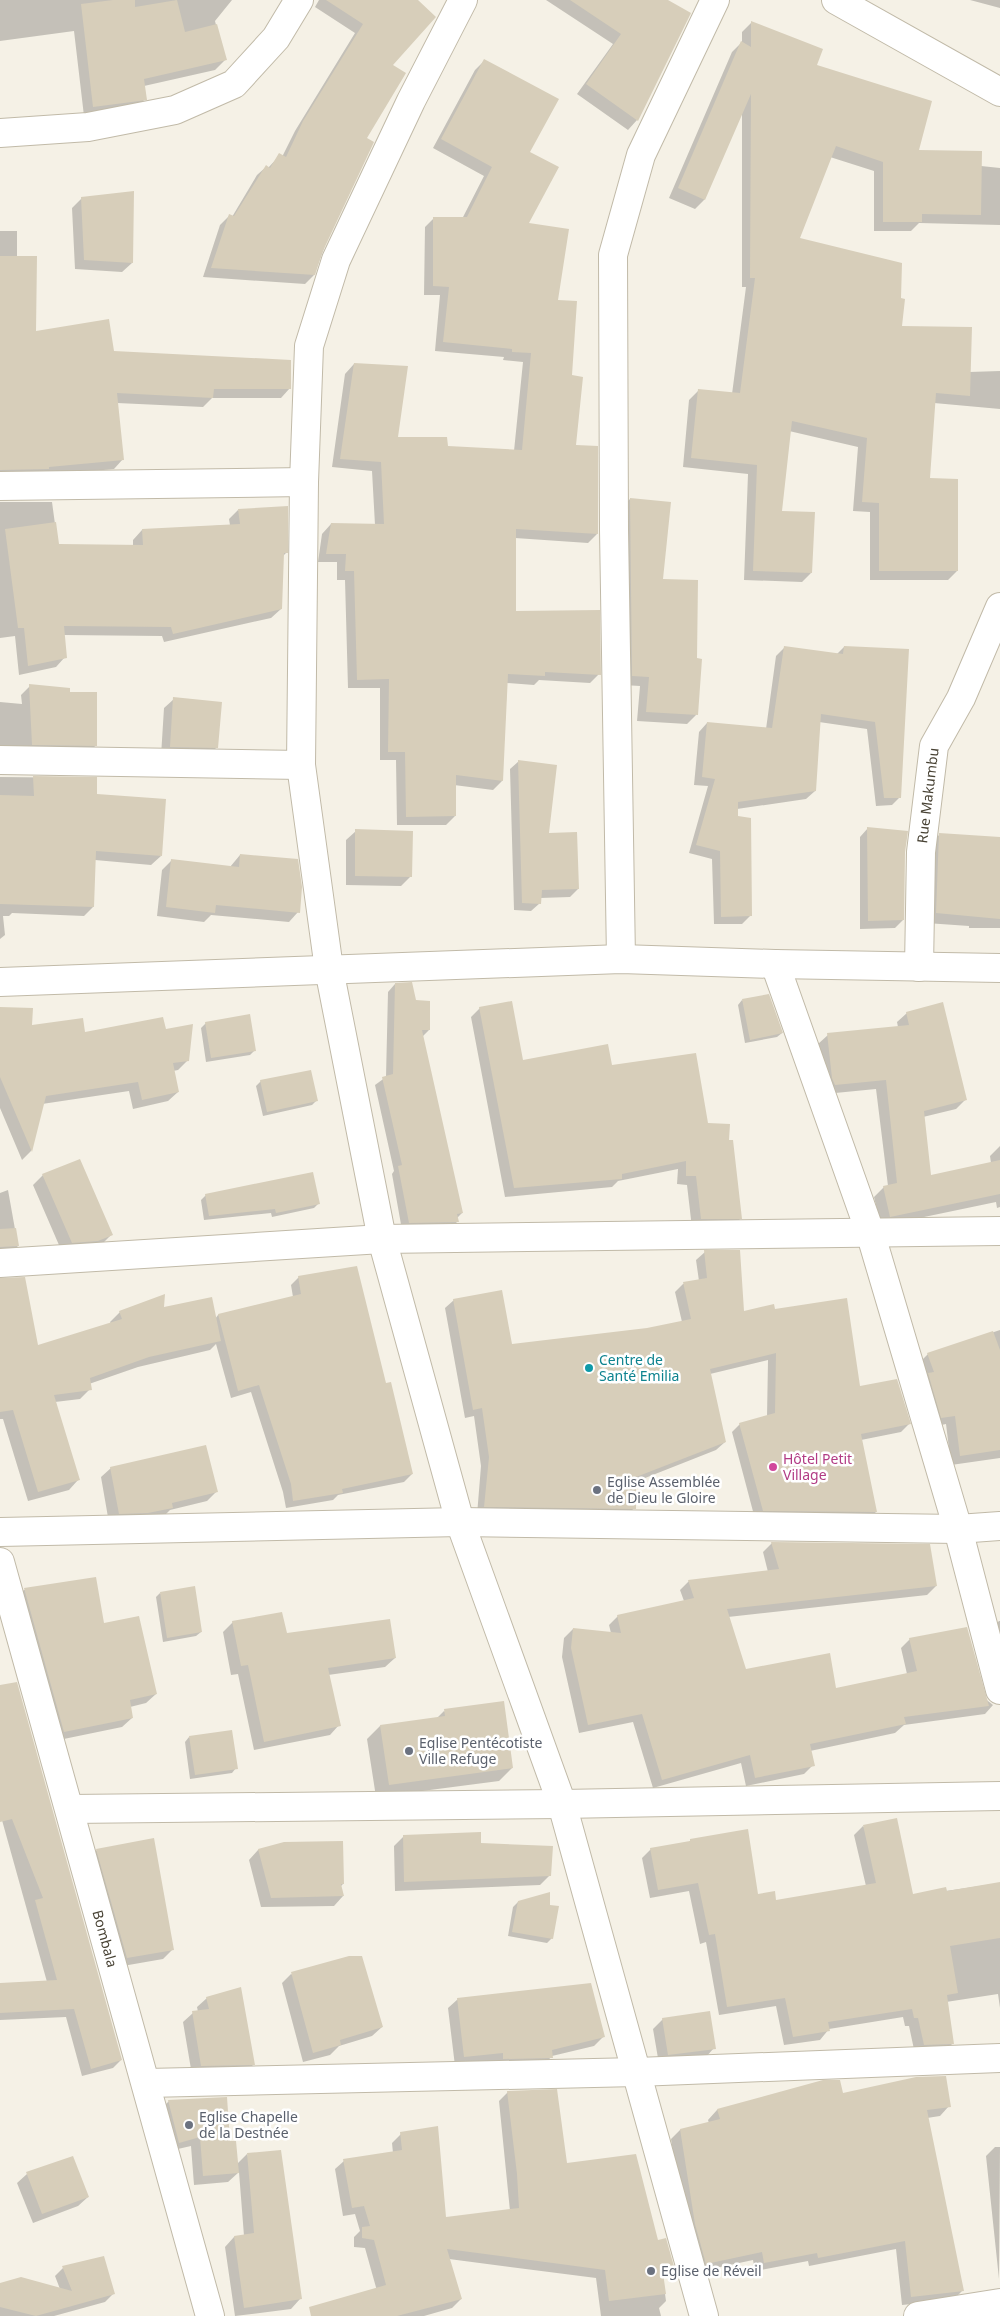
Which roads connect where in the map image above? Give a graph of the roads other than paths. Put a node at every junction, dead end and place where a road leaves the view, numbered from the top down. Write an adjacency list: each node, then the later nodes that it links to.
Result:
1 (299, 0): 6 (street)
2 (463, 0): 7 (street)
3 (715, 0): 12 (street)
4 (836, 0): 5 (street)
5 (1000, 92)
6 (0, 133)
7 (304, 482): 8 (street); 11 (street)
8 (0, 486)
9 (1000, 607): 14 (street, Rue Makumbu)
10 (0, 760): 11 (street)
11 (301, 765): 16 (street)
12 (621, 959): 13 (street); 16 (street)
13 (775, 964): 14 (street); 19 (street)
14 (920, 967): 15 (street)
15 (1000, 968)
16 (329, 970): 17 (street); 20 (street)
17 (0, 982)
18 (1000, 1231): 19 (street)
19 (870, 1232): 20 (street); 24 (street)
20 (382, 1239): 21 (street); 22 (street)
21 (0, 1263)
22 (460, 1522): 24 (street); 25 (street); 29 (street)
23 (1000, 1526): 24 (street)
24 (958, 1529): 27 (street)
25 (0, 1532)
26 (0, 1562): 30 (street, Bombala)
27 (1000, 1690)
28 (1000, 1796): 29 (street)
29 (562, 1804): 30 (street); 32 (street)
30 (70, 1809): 33 (street, Bombala)
31 (1000, 2058): 32 (street)
32 (637, 2072): 33 (street); 36 (street)
33 (147, 2083): 35 (street, Bombala)
34 (1000, 2304): 37 (street)
35 (210, 2316)
36 (704, 2316)
37 (918, 2316)

